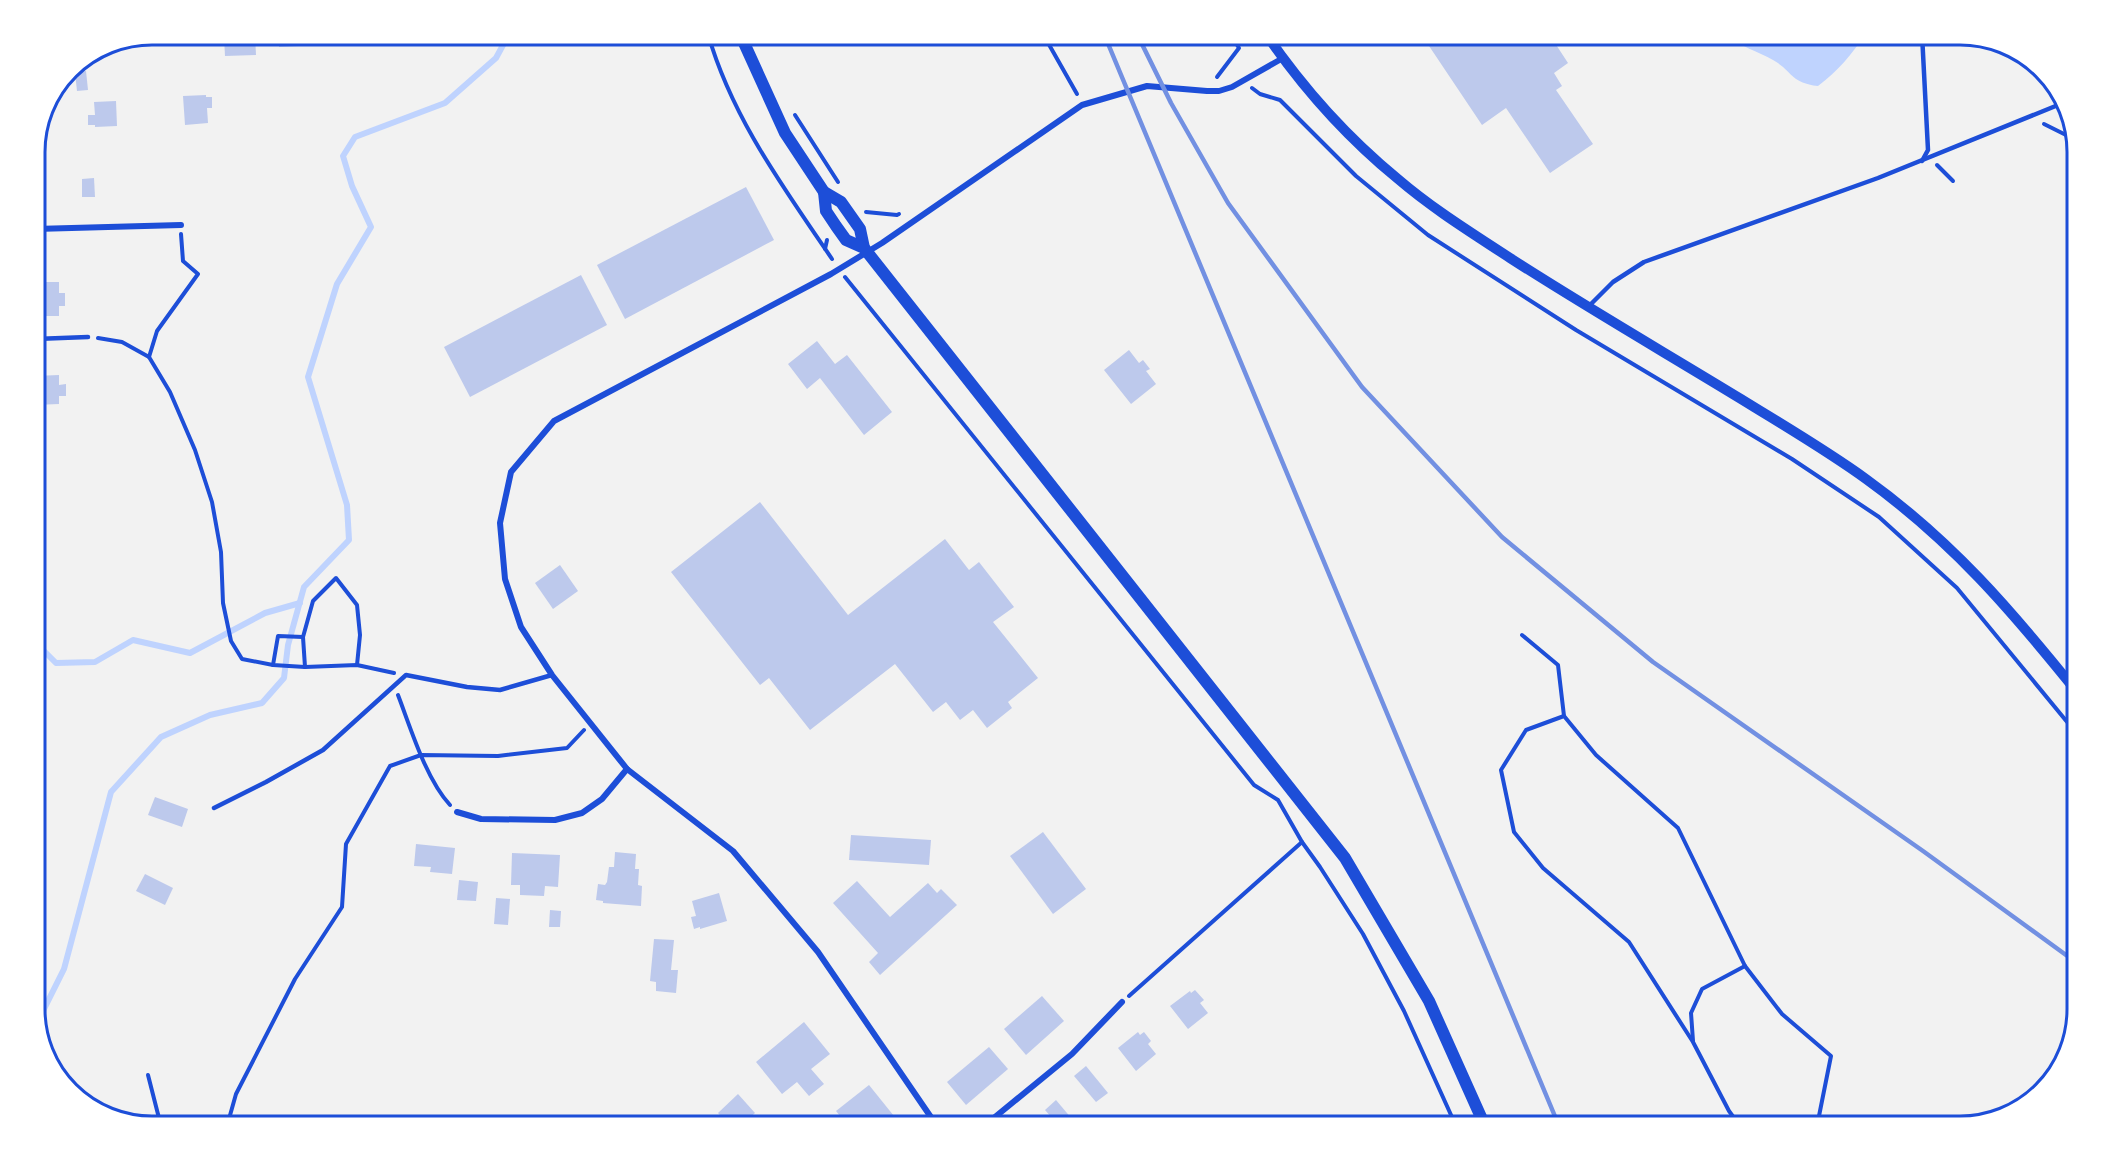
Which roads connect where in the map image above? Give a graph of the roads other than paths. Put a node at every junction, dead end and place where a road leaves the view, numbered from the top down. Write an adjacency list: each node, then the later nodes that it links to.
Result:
1 (745, 45): 9 (main road)
2 (1273, 45): 4 (street)
3 (1923, 45): 6 (lane)
4 (1282, 58): 9 (street); 10 (street)
5 (2056, 106): 6 (lane)
6 (1922, 161): 10 (lane)
7 (181, 225): 8 (street)
8 (45, 229)
9 (865, 250): 13 (street); 21 (main road)
10 (1588, 308): 14 (street)
11 (88, 336): 12 (lane)
12 (45, 338)
13 (552, 675): 15 (street); 16 (lane)
14 (2067, 680)
15 (627, 769): 17 (street); 19 (street)
16 (214, 808)
17 (457, 812)
18 (1122, 1002): 20 (street)
19 (930, 1116)
20 (996, 1116)
21 (1481, 1116)

